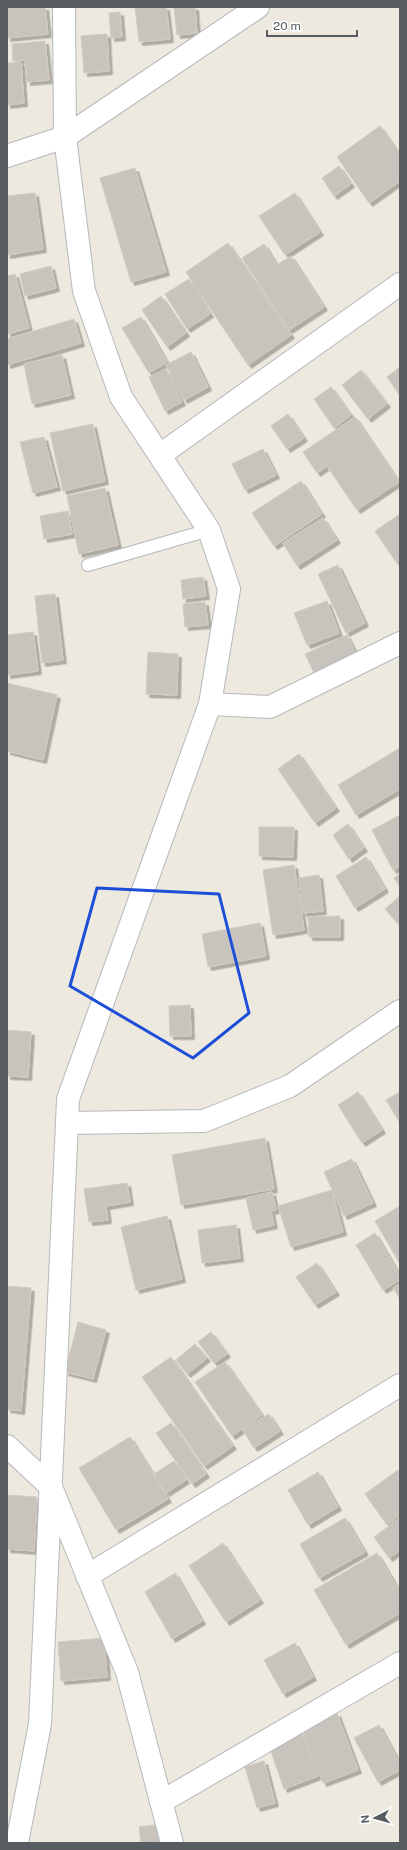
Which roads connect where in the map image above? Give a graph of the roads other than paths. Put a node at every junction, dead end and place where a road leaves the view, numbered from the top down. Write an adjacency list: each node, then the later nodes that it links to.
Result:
1 (64, 7): 3 (street)
2 (258, 7): 3 (street)
3 (65, 137): 4 (street); 6 (street)
4 (7, 156)
5 (400, 284): 6 (street)
6 (160, 455): 7 (street)
7 (209, 530): 8 (lane); 10 (street)
8 (88, 565)
9 (400, 643): 10 (street)
10 (210, 704): 12 (street)
11 (400, 1011): 12 (street)
12 (67, 1123): 15 (street)
13 (400, 1386): 16 (street)
14 (7, 1446): 15 (street)
15 (51, 1488): 16 (street); 19 (street)
16 (87, 1576): 18 (street)
17 (400, 1663): 18 (street)
18 (161, 1802): 20 (street)
19 (17, 1843)
20 (172, 1843)

